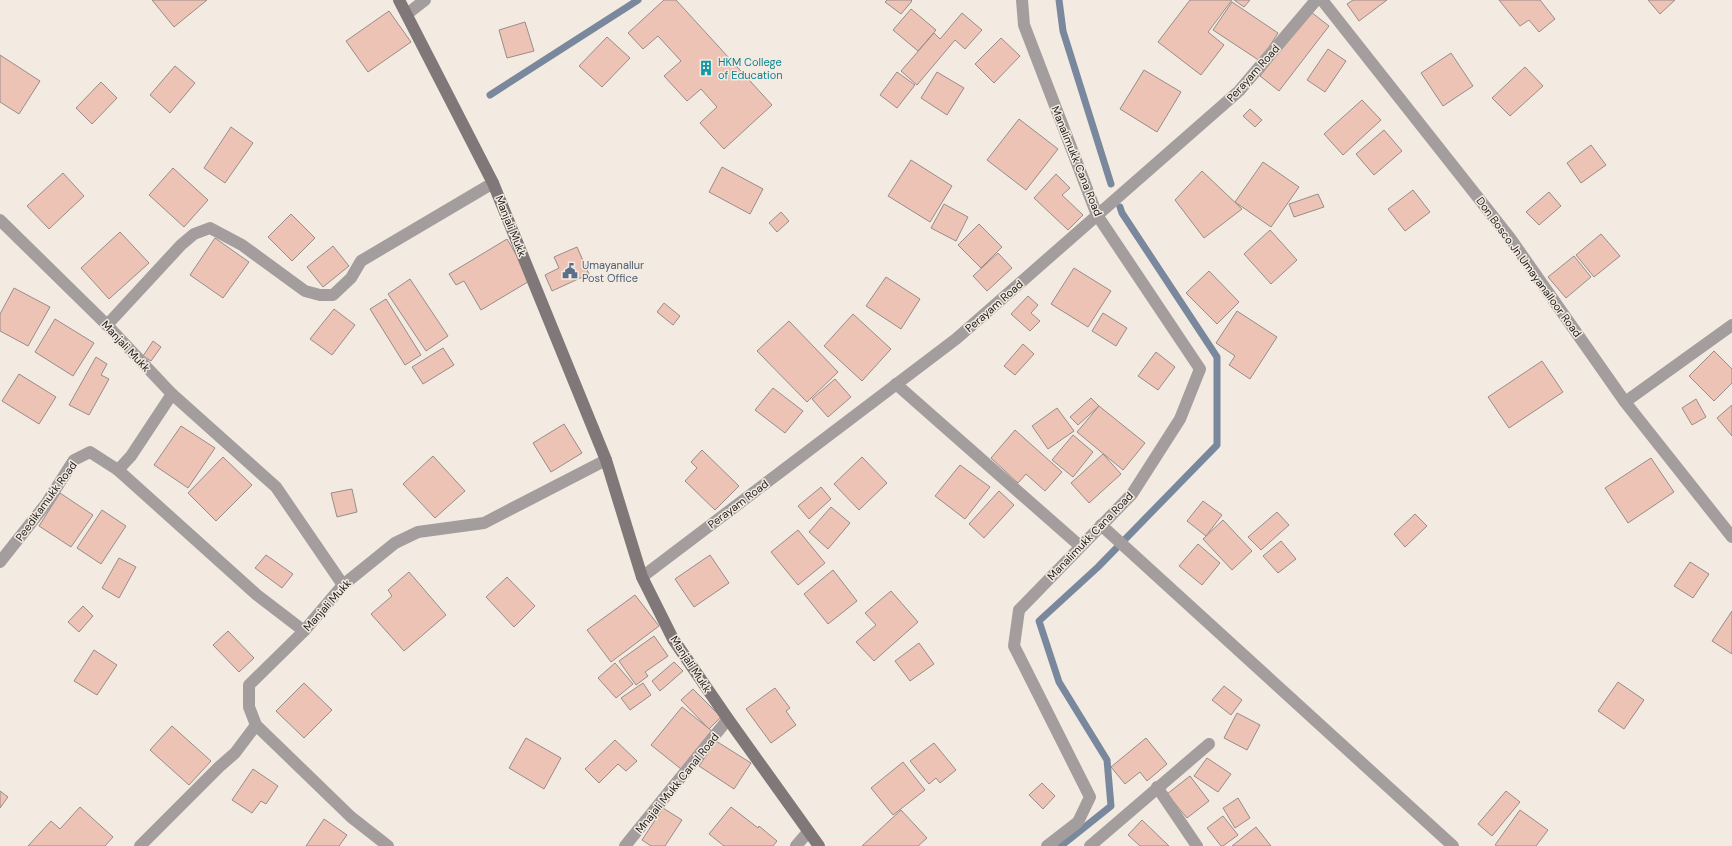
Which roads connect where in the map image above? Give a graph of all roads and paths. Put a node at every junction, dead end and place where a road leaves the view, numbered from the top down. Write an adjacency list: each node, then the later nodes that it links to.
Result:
1 (399, 0): 6 (street, Manjali Mukk)
2 (424, 0): 6 (street)
3 (1022, 0): 8 (street, Manalimukk Cana Road)
4 (1316, 0): 8 (street, Perayam Road)
5 (1322, 0): 14 (street, Don Bosco Jn Umayanalloor Road)
6 (407, 14): 7 (street, Manjali Mukk)
7 (493, 183): 10 (street); 15 (street, Manjali Mukk)
8 (1097, 215): 12 (street, Perayam Road); 17 (street, Manalimukk Cana Road)
9 (0, 220): 10 (street, Manjali Mukk)
10 (107, 325): 13 (street, Manjali Mukk)
11 (1732, 325): 14 (street)
12 (896, 384): 19 (street); 21 (street, Perayam Road)
13 (172, 394): 16 (street); 22 (street, Manjali Mukk)
14 (1625, 402): 18 (street, Don Bosco Jn Umayanalloor Road)
15 (606, 460): 21 (street, Manjali Mukk); 22 (street, Manjali Mukk)
16 (118, 470): 20 (street, Peedikamukk Road); 23 (street)
17 (1101, 525): 19 (street, Manalimukk Cana Road); 37 (street)
18 (1732, 537)
19 (1080, 546): 34 (street, Manalimukk Cana Road)
20 (0, 562)
21 (642, 577): 24 (street, Manjali Mukk)
22 (343, 585): 23 (street, Manjali Mukk)
23 (304, 631): 25 (street, Manjali Mukk)
24 (728, 719): 28 (street, Manjali Mukk); 31 (street, Mnajali Mukk Canal Road)
25 (256, 725): 29 (street); 30 (street)
26 (1209, 744): 27 (street)
27 (1157, 787): 35 (street); 36 (street)
28 (808, 832): 32 (street); 33 (street, Manjali Mukk)
29 (140, 846)
30 (388, 846)
31 (625, 846)
32 (796, 846)
33 (820, 846)
34 (1047, 846)
35 (1090, 846)
36 (1197, 846)
37 (1452, 846)

